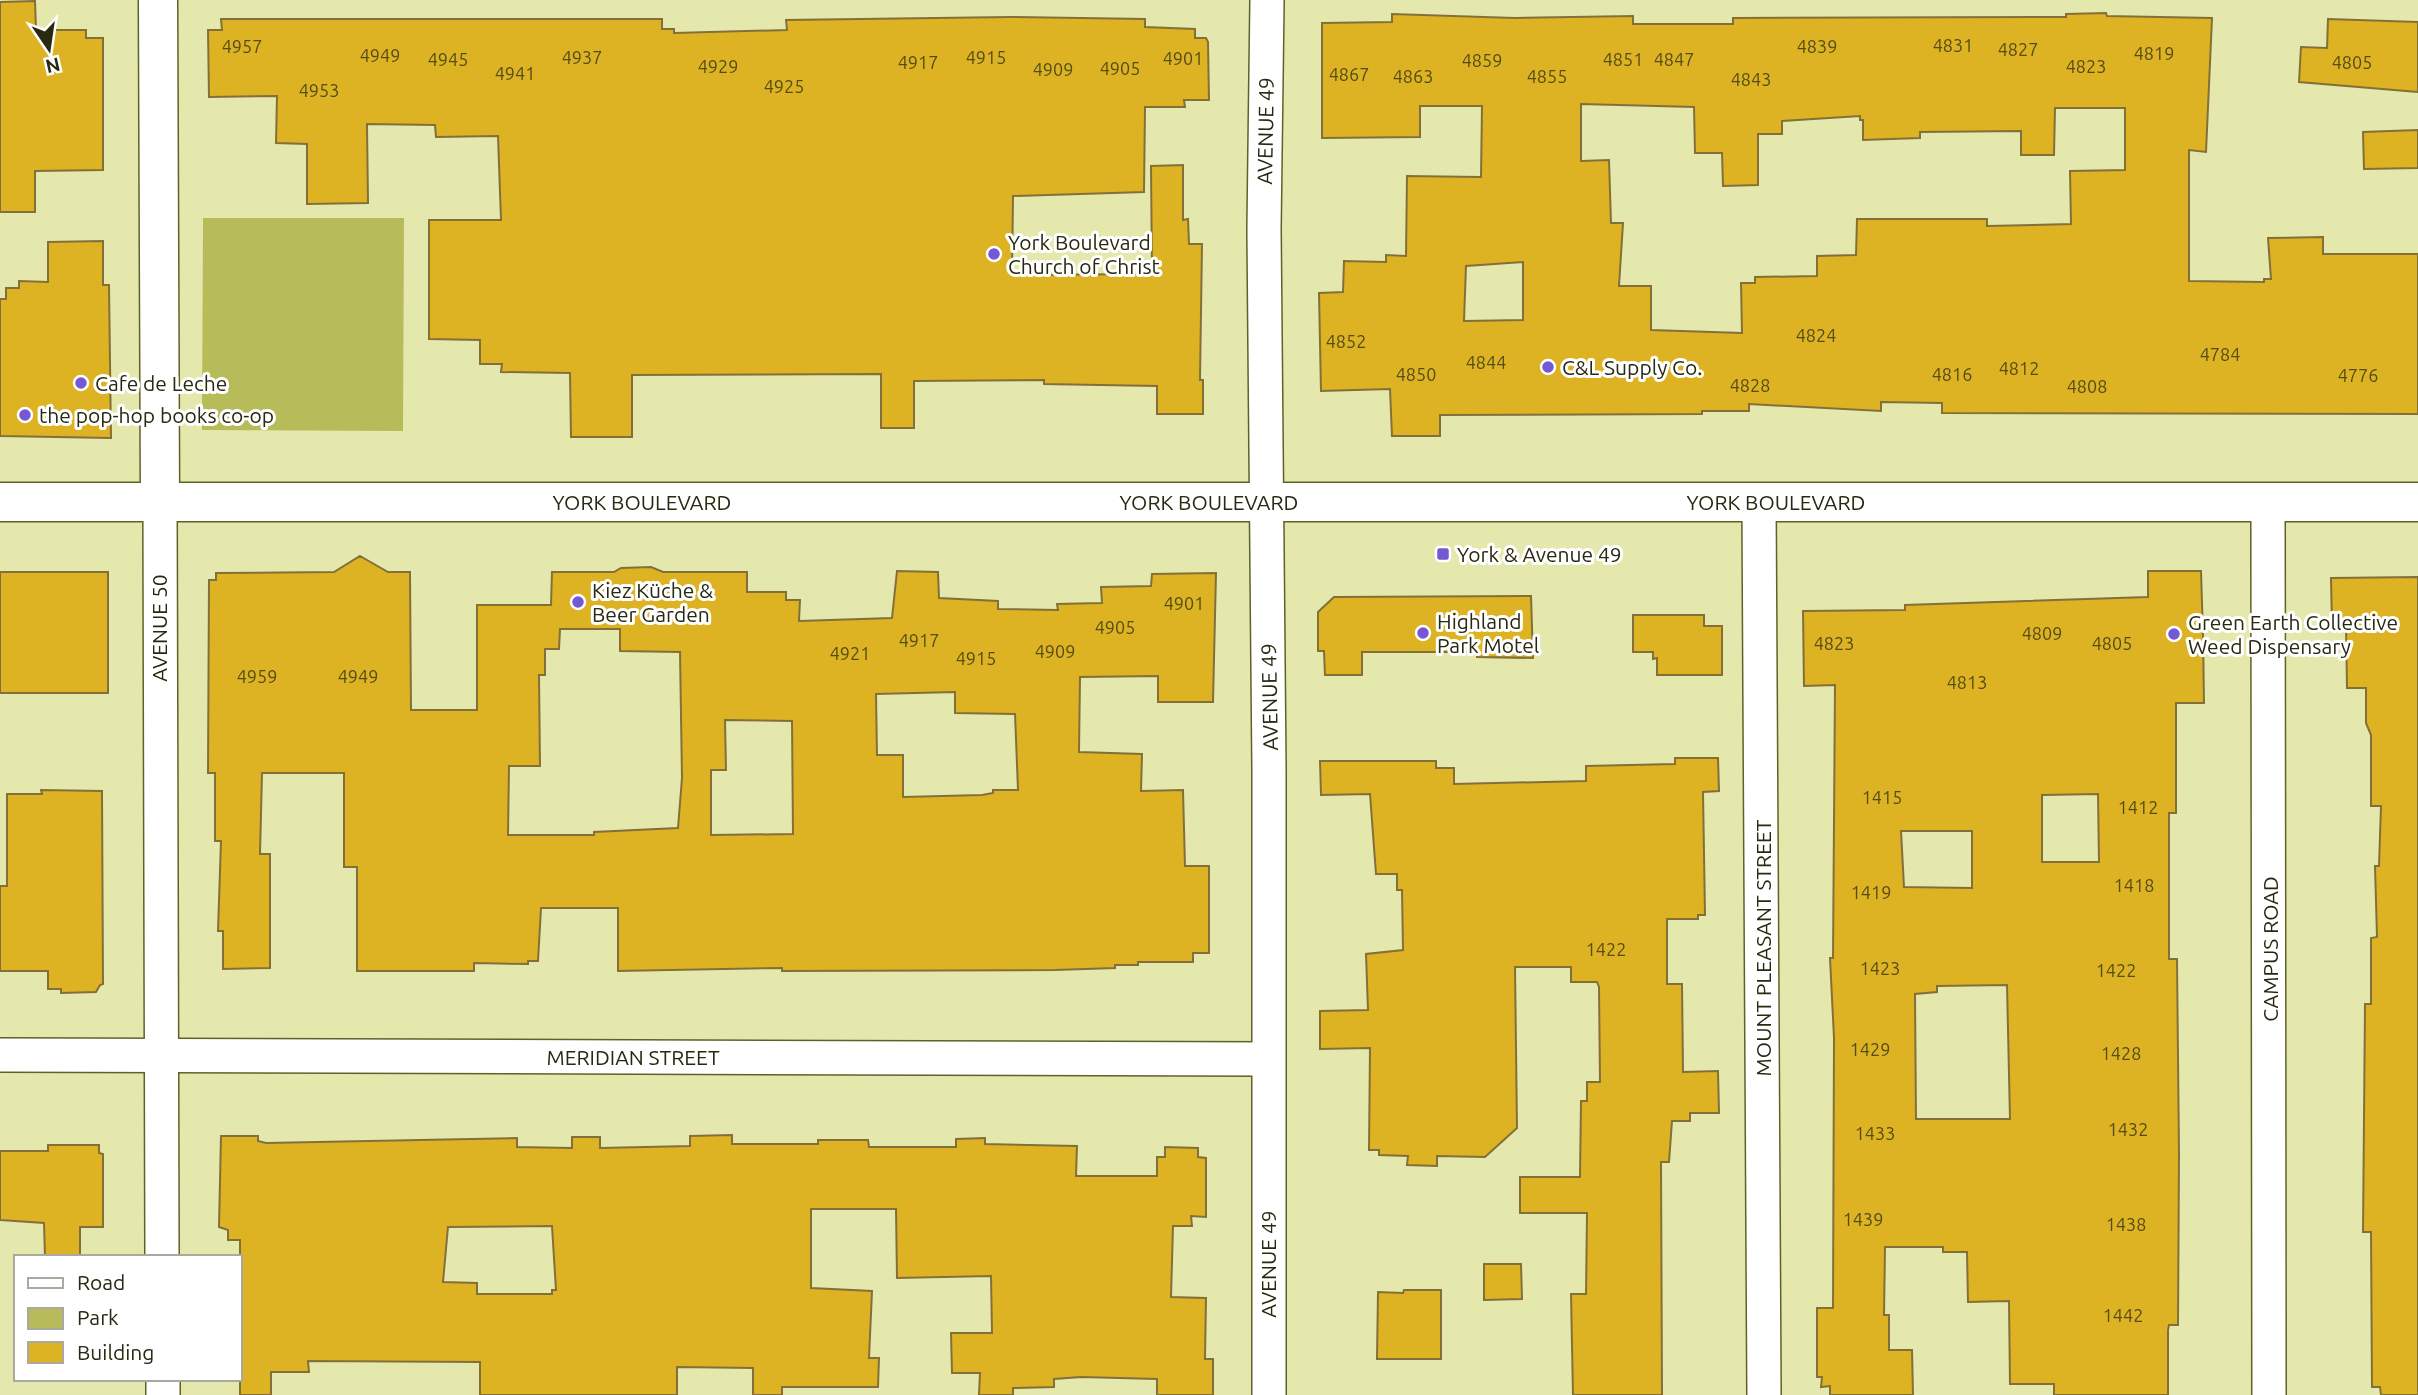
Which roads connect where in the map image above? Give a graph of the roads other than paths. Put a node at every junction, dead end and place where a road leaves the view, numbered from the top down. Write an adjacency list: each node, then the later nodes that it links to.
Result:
1 (158, 0): 3 (main road, AVENUE 50)
2 (1267, 0): 5 (street, AVENUE 49)
3 (160, 501): 4 (main road, YORK BOULEVARD); 5 (main road, YORK BOULEVARD); 10 (street, AVENUE 50)
4 (0, 502)
5 (1267, 502): 6 (main road, YORK BOULEVARD); 11 (street, AVENUE 49)
6 (1759, 502): 8 (main road, YORK BOULEVARD); 14 (street, MOUNT PLEASANT STREET)
7 (2418, 502): 8 (main road, YORK BOULEVARD)
8 (2268, 503): 15 (street, CAMPUS ROAD)
9 (0, 1055): 10 (street, MERIDIAN STREET)
10 (161, 1055): 11 (street, MERIDIAN STREET); 12 (street, AVENUE 50)
11 (1267, 1059): 13 (street, AVENUE 49)
12 (162, 1255)
13 (1269, 1395)
14 (1764, 1395)
15 (2269, 1395)

